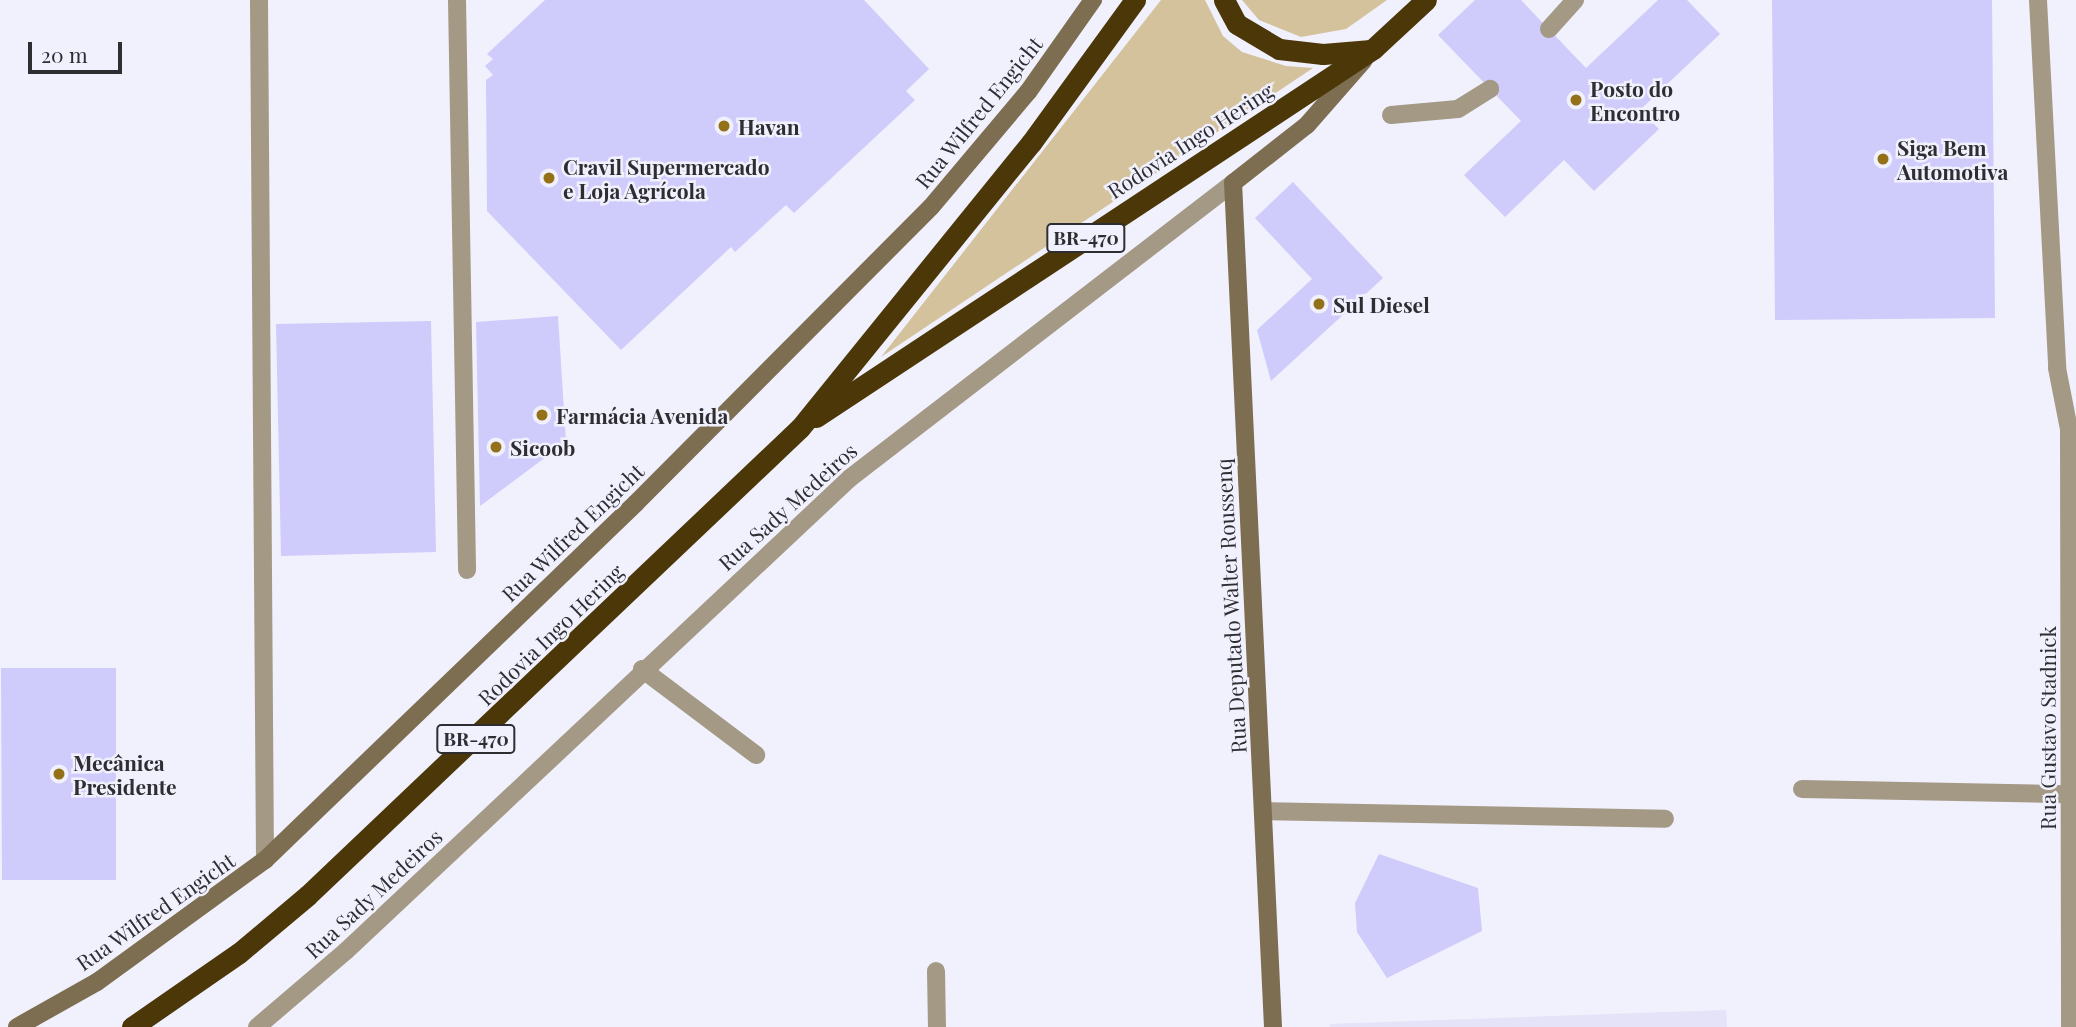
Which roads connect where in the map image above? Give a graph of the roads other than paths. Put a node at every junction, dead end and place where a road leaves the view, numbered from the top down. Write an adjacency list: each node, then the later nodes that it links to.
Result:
1 (259, 0): 23 (street)
2 (457, 0): 16 (street)
3 (1093, 0): 23 (street, Rua Wilfred Engicht)
4 (1135, 0): 14 (highway, Rodovia Ingo Hering / BR-470)
5 (1224, 0): 10 (highway)
6 (1426, 0): 10 (highway, Rodovia Ingo Hering / BR-470)
7 (1575, 0): 9 (street)
8 (2038, 0): 15 (street, Rua Gustavo Stadnick)
9 (1549, 29)
10 (1373, 49): 13 (street, Rua Sady Medeiros); 14 (highway, Rodovia Ingo Hering / BR-470)
11 (1490, 89): 12 (street)
12 (1391, 115)
13 (1233, 183): 17 (street, Rua Sady Medeiros); 21 (street, Rua Deputado Walter Roussenq)
14 (800, 428): 28 (highway, Rodovia Ingo Hering / BR-470)
15 (2072, 428): 20 (street, Rua Gustavo Stadnick)
16 (467, 570)
17 (642, 669): 18 (street); 26 (street, Rua Sady Medeiros)
18 (756, 755)
19 (1802, 789): 20 (street)
20 (2070, 794): 24 (street, Rua Gustavo Stadnick)
21 (1263, 811): 22 (street); 30 (street, Rua Deputado Walter Roussenq)
22 (1665, 819)
23 (265, 860): 27 (street, Rua Wilfred Engicht)
24 (2072, 883): 31 (street, Rua Gustavo Stadnick)
25 (936, 971): 29 (street)
26 (261, 1026)
27 (17, 1027)
28 (132, 1027)
29 (937, 1027)
30 (1273, 1027)
31 (2070, 1027)

